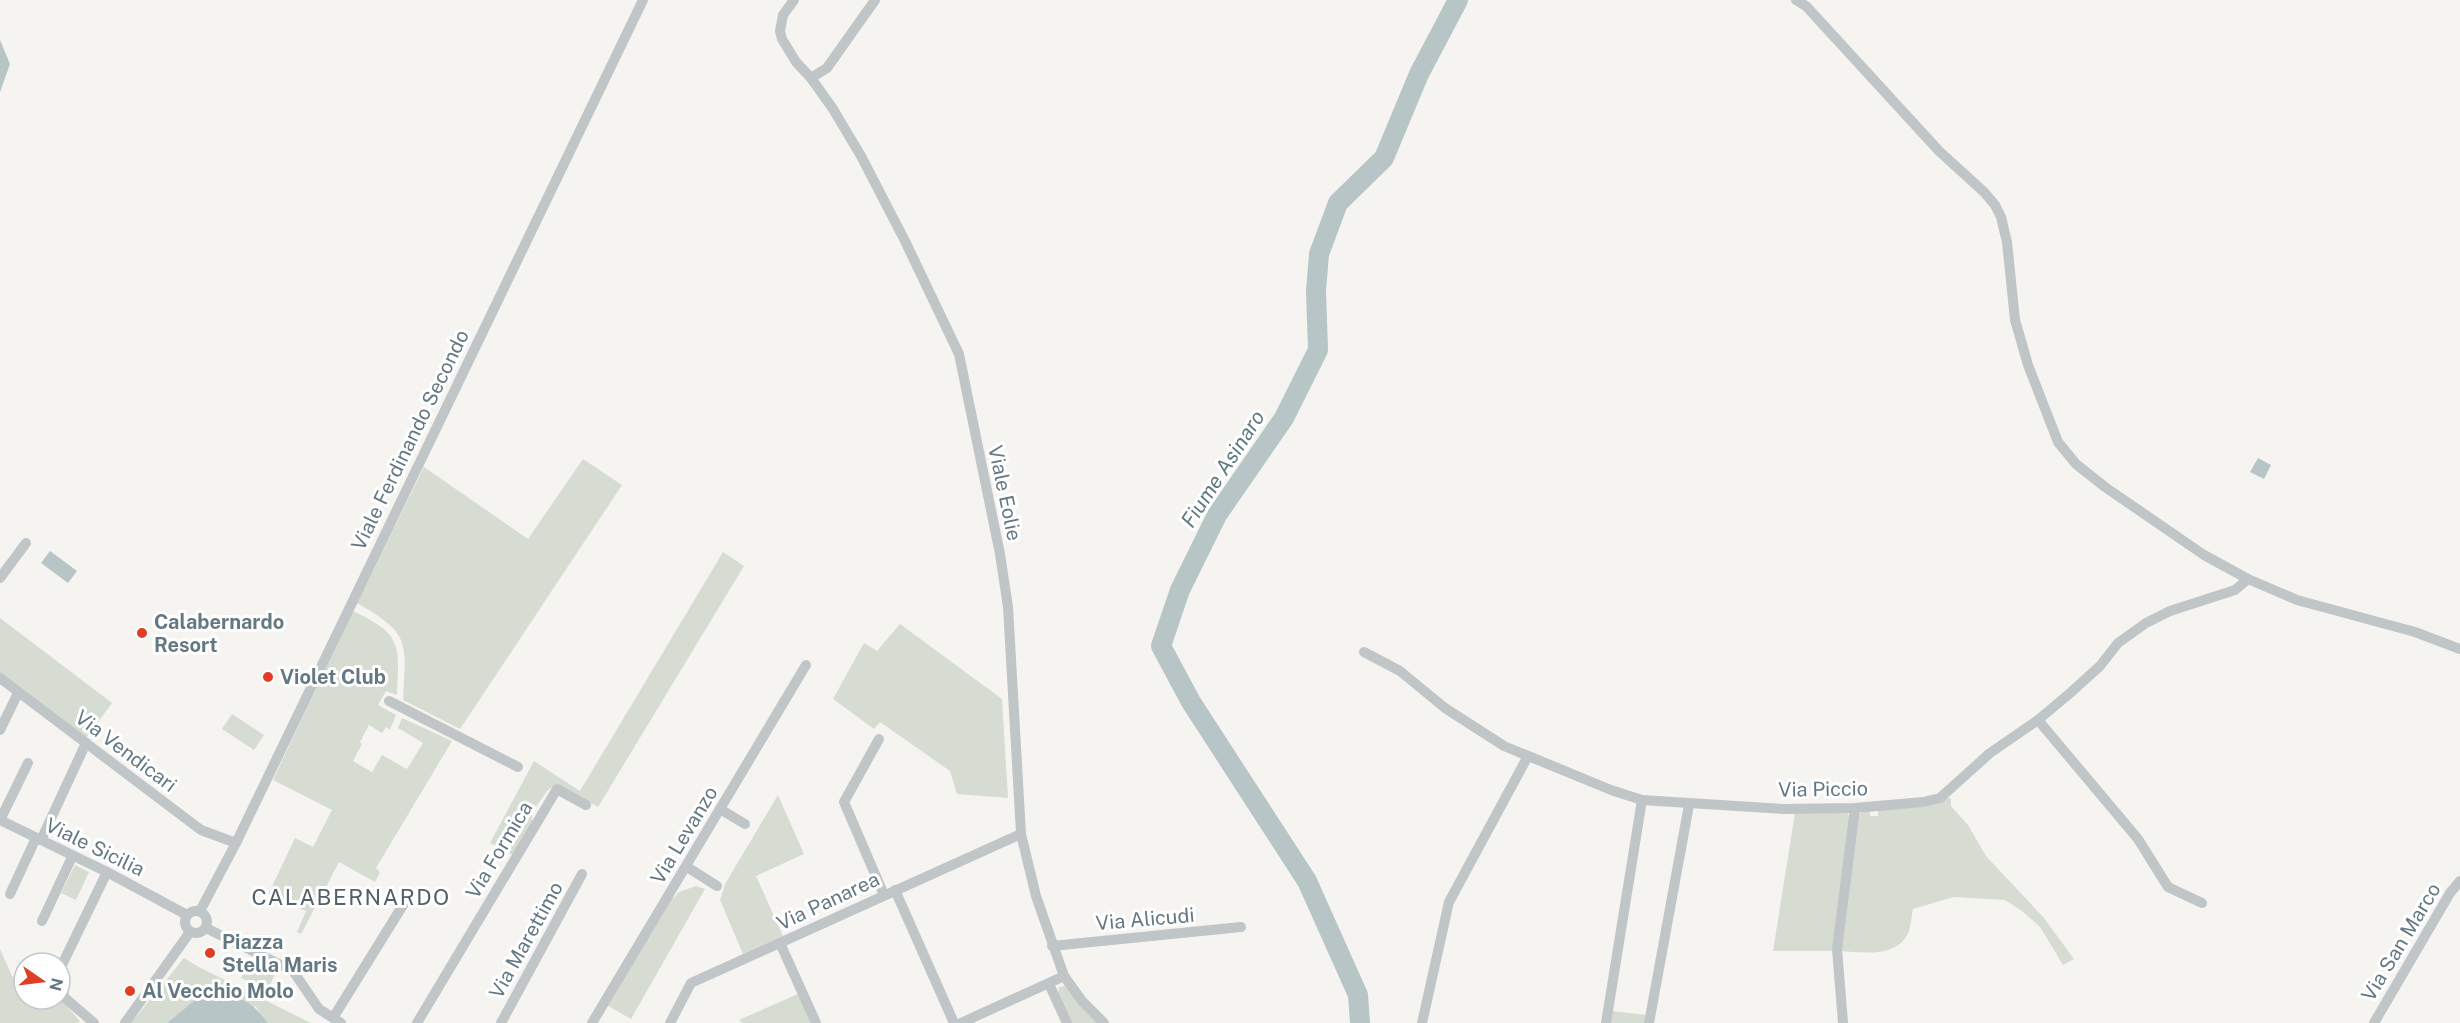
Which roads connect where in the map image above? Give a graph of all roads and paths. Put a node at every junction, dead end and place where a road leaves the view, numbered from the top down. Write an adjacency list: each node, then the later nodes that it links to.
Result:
1 (643, 0): 31 (street, Viale Ferdinando Secondo)
2 (794, 0): 5 (street, Viale Eolie)
3 (875, 0): 5 (street)
4 (1796, 0): 8 (street)
5 (811, 78): 29 (street, Viale Eolie)
6 (26, 543): 7 (street)
7 (0, 578)
8 (2248, 579): 9 (street); 15 (street, Via Piccio)
9 (2460, 649)
10 (1364, 652): 19 (street, Via Piccio)
11 (806, 665): 26 (street, Via Levanzo)
12 (0, 678): 13 (street, Via Vendicari)
13 (18, 693): 16 (street); 18 (street, Via Vendicari)
14 (389, 700): 21 (street)
15 (2038, 720): 25 (street, Via Piccio); 42 (street)
16 (0, 730)
17 (879, 739): 40 (street)
18 (86, 743): 30 (street); 31 (street, Via Vendicari)
19 (1528, 756): 22 (street, Via Piccio); 67 (street)
20 (28, 763): 27 (street)
21 (518, 767)
22 (1642, 800): 23 (street, Via Piccio); 68 (street)
23 (1689, 805): 25 (street, Via Piccio); 69 (street)
24 (586, 806): 58 (street, Via Formica)
25 (1855, 808): 70 (street)
26 (720, 809): 28 (street); 33 (street, Via Levanzo)
27 (0, 820): 30 (street, Viale Sicilia)
28 (745, 824)
29 (1021, 834): 38 (street, Via Panarea); 50 (street, Viale Eolie)
30 (39, 839): 32 (street, Viale Sicilia); 39 (street)
31 (236, 843): 43 (street, Viale Ferdinando Secondo)
32 (72, 856): 34 (street, Viale Sicilia); 45 (street)
33 (687, 867): 37 (street); 60 (street, Via Levanzo)
34 (107, 872): 44 (street, Viale Sicilia); 51 (street)
35 (582, 874): 59 (street, Via Marettimo)
36 (2460, 881): 71 (street, Via San Marco)
37 (717, 886)
38 (895, 890): 40 (street, Via Panarea); 63 (street)
39 (10, 894)
40 (884, 895): 49 (street, Via Panarea)
41 (408, 897): 55 (street)
42 (2202, 903)
43 (200, 911): 44 (street); 47 (street)
44 (187, 915): 48 (street)
45 (42, 921)
46 (1241, 927): 50 (street, Via Alicudi)
47 (206, 928): 48 (street); 55 (street)
48 (190, 932): 57 (street)
49 (780, 943): 61 (street, Via Panarea); 62 (street)
50 (1052, 946): 52 (street, Viale Eolie)
51 (69, 951)
52 (1065, 976): 53 (street); 66 (street, Viale Eolie)
53 (1049, 984): 64 (street); 65 (street)
54 (72, 1004): 56 (street)
55 (337, 1018)
56 (94, 1023)
57 (125, 1023)
58 (417, 1023)
59 (501, 1023)
60 (591, 1023)
61 (670, 1023)
62 (816, 1023)
63 (954, 1023)
64 (961, 1023)
65 (1067, 1023)
66 (1104, 1023)
67 (1422, 1023)
68 (1606, 1023)
69 (1649, 1023)
70 (1843, 1023)
71 (2374, 1023)

